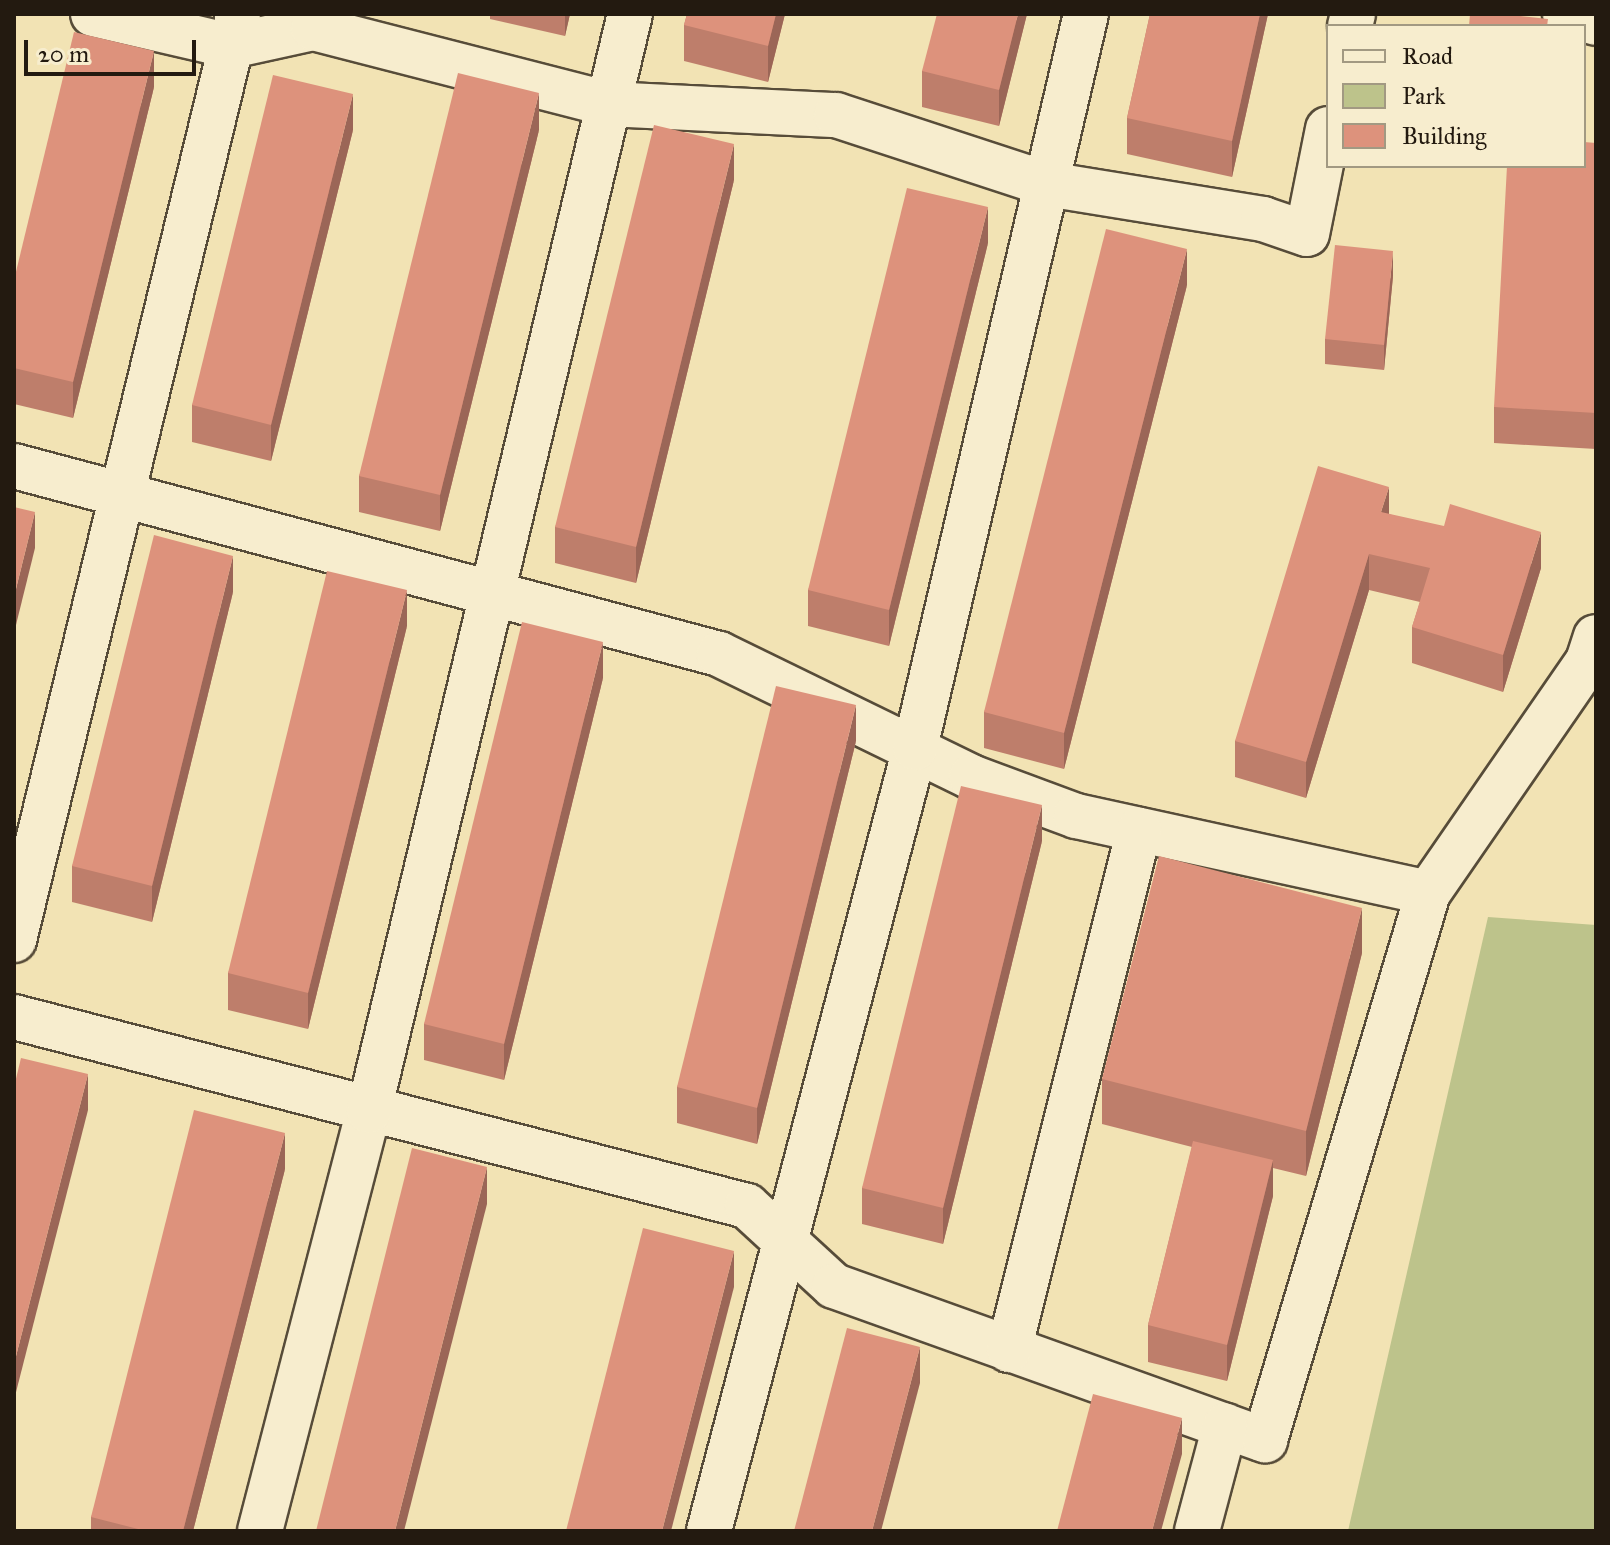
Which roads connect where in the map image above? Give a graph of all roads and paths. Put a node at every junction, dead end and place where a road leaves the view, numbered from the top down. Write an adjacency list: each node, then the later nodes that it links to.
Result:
1 (93, 14): 6 (street)
2 (630, 14): 7 (street)
3 (1086, 14): 9 (street)
4 (1565, 14): 5 (street)
5 (1596, 23)
6 (235, 30): 7 (street); 11 (street)
7 (609, 104): 9 (street); 12 (street)
8 (1326, 139): 9 (street)
9 (1047, 184): 14 (street)
10 (14, 466): 11 (street)
11 (117, 493): 12 (street); 17 (street)
12 (495, 590): 14 (street); 19 (street)
13 (1596, 637): 16 (street)
14 (915, 748): 15 (street); 20 (street)
15 (1139, 830): 16 (street); 21 (street)
16 (1428, 893): 22 (street)
17 (14, 940)
18 (14, 1017): 19 (street)
19 (369, 1111): 20 (street); 23 (street)
20 (790, 1246): 21 (street); 24 (street)
21 (1009, 1350): 22 (street)
22 (1225, 1426): 25 (street)
23 (260, 1531)
24 (709, 1531)
25 (1197, 1531)

